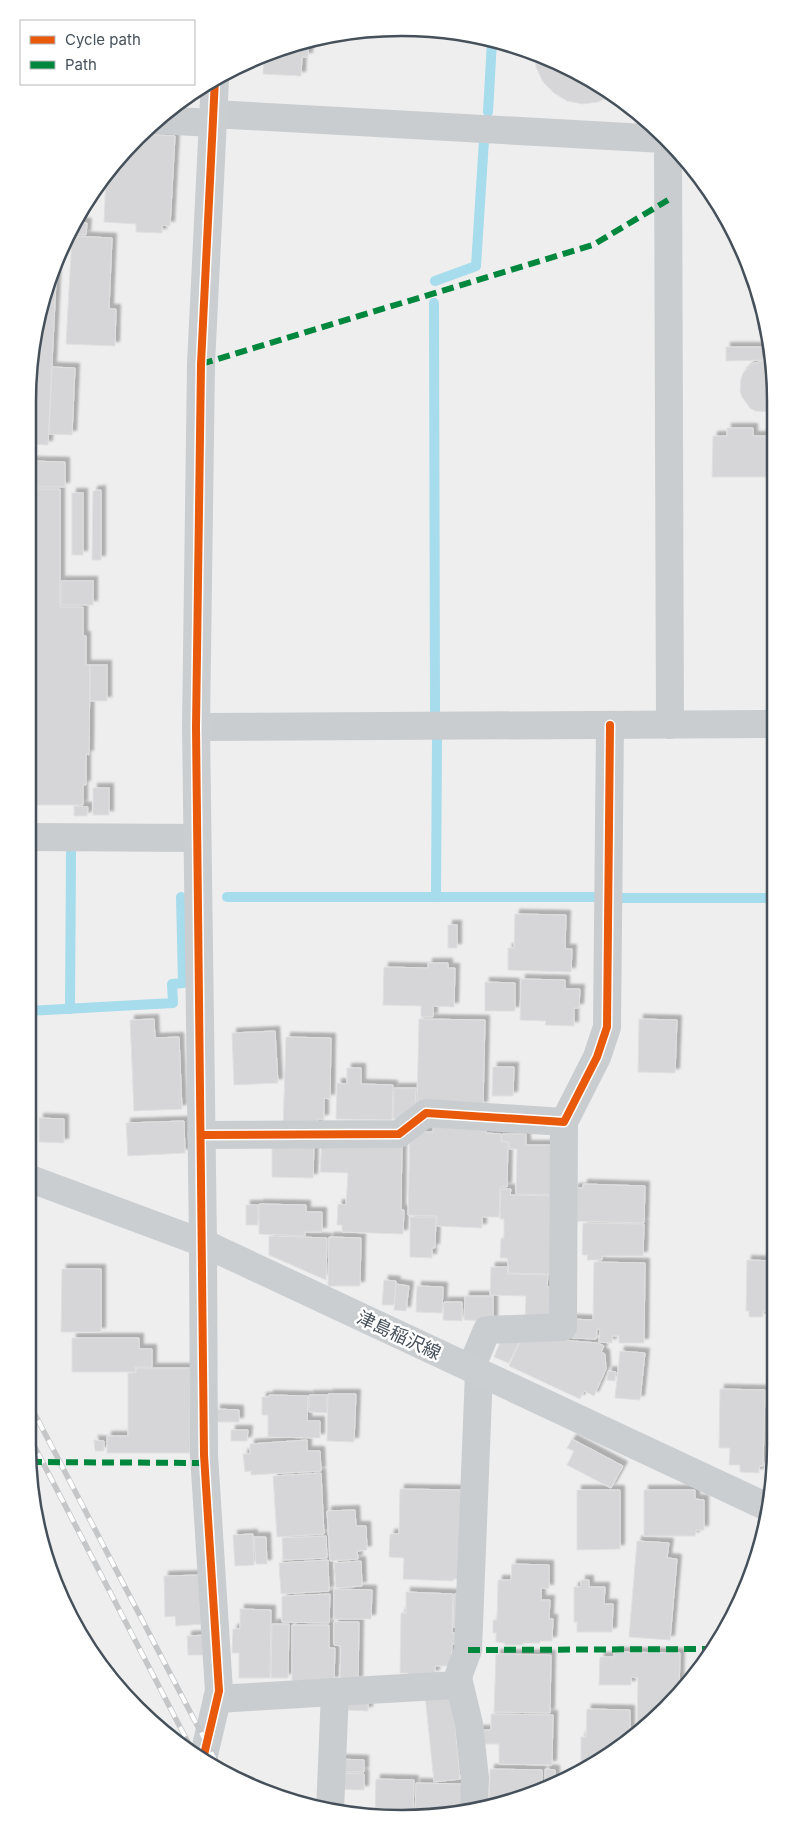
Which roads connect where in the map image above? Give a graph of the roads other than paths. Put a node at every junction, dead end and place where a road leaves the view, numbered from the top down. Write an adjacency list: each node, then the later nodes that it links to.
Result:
1 (214, 88): 2 (street)
2 (212, 118): 3 (street); 4 (street); 9 (street)
3 (170, 120)
4 (655, 139)
5 (668, 152): 8 (street)
6 (767, 724): 8 (street)
7 (610, 725): 8 (street); 9 (street); 12 (street)
8 (670, 725)
9 (196, 726): 11 (street)
10 (36, 837): 11 (street)
11 (197, 838): 13 (street)
12 (564, 1122): 13 (street); 16 (street)
13 (201, 1134): 15 (street)
14 (36, 1181): 15 (street, 津島稲沢線)
15 (203, 1243): 16 (street, 津島稲沢線); 20 (street)
16 (475, 1370): 17 (street, 津島稲沢線); 18 (street)
17 (762, 1505)
18 (458, 1678): 19 (street); 23 (street)
19 (335, 1692): 20 (street); 22 (street)
20 (217, 1700): 21 (street)
21 (205, 1752)
22 (330, 1803)
23 (474, 1803)

